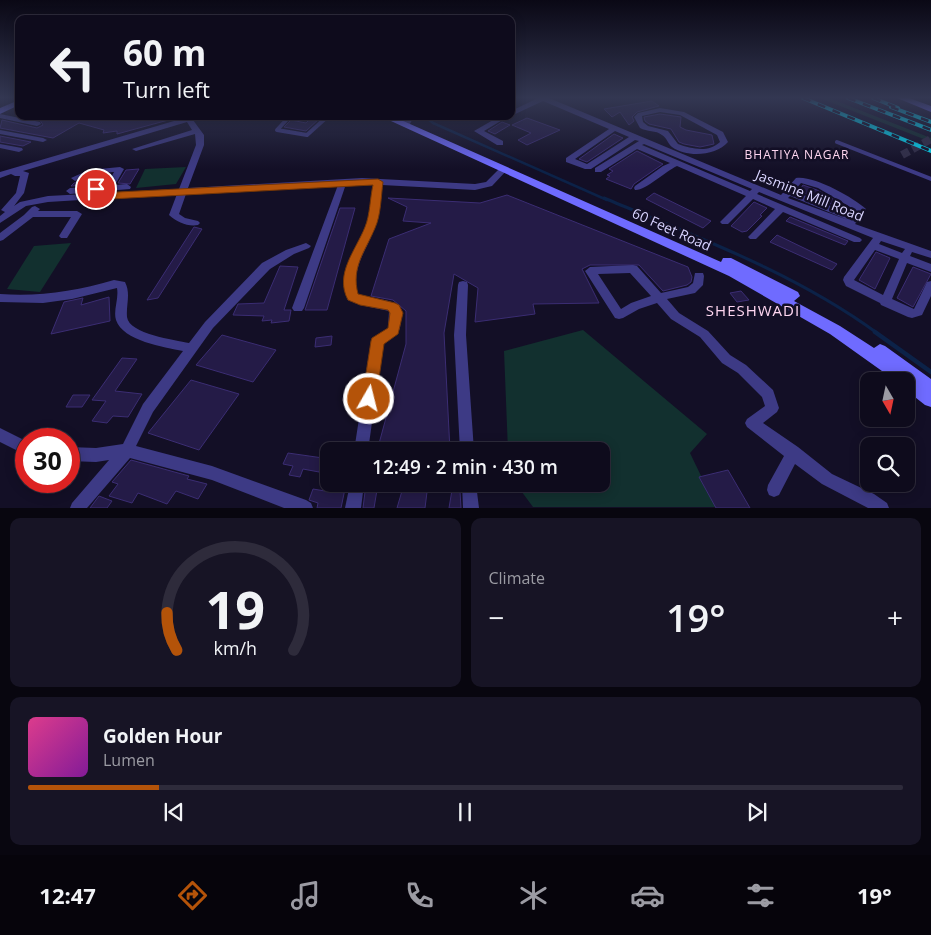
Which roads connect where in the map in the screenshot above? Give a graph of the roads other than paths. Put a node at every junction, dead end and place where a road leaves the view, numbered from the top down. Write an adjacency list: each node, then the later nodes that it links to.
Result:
1 (26, 122): 12 (street)
2 (183, 122): 29 (street)
3 (190, 122): 14 (street)
4 (285, 122): 5 (lane)
5 (322, 122)
6 (397, 122): 27 (main road, 60 Feet Road)
7 (415, 122): 70 (main road, 60 Feet Road)
8 (495, 122): 20 (street)
9 (594, 122): 13 (street)
10 (640, 122): 18 (street)
11 (697, 122): 25 (street)
12 (37, 124)
13 (612, 130): 17 (street); 17 (street)
14 (196, 131): 23 (street); 42 (street)
15 (0, 132): 16 (street)
16 (43, 140)
17 (636, 141): 22 (street); 26 (street); 28 (street)
18 (671, 141): 22 (street); 25 (street)
19 (837, 142): 33 (lane)
20 (500, 143)
21 (0, 146): 24 (street)
22 (660, 147): 26 (street)
23 (136, 149)
24 (19, 150)
25 (691, 150): 26 (street)
26 (679, 159): 38 (street); 40 (street)
27 (503, 170): 35 (street); 71 (main road, 60 Feet Road)
28 (598, 170)
29 (19, 171): 31 (street); 46 (street)
30 (100, 171): 32 (street); 37 (street); 41 (street)
31 (0, 176)
32 (76, 178)
33 (931, 180)
34 (343, 182): 35 (street); 42 (street); 68 (street)
35 (378, 182): 74 (street)
36 (127, 186): 37 (street)
37 (109, 188): 41 (street)
38 (638, 188)
39 (70, 191): 41 (street)
40 (754, 191): 43 (street); 50 (street)
41 (91, 192): 42 (street); 44 (street)
42 (185, 192): 52 (street)
43 (784, 199): 51 (street, Jasmine Mill Road); 51 (street); 54 (street); 56 (street)
44 (40, 201): 45 (street); 48 (street)
45 (23, 204): 46 (street); 49 (street)
46 (12, 205): 47 (street)
47 (0, 211)
48 (32, 214): 53 (street); 55 (street)
49 (0, 220)
50 (725, 222)
51 (852, 222): 57 (street, Jasmine Mill Road)
52 (195, 223)
53 (64, 236)
54 (753, 237)
55 (0, 238)
56 (857, 240)
57 (876, 241): 59 (street, Jasmine Mill Road); 67 (street)
58 (306, 246): 69 (street)
59 (907, 252): 60 (street); 61 (street); 67 (street)
60 (931, 255)
61 (931, 268)
62 (700, 276): 66 (street)
63 (463, 285): 75 (street)
64 (931, 285): 67 (street)
65 (0, 298): 69 (street)
66 (658, 298): 66 (street); 77 (street)
67 (885, 302)
68 (298, 308)
69 (192, 348): 76 (street)
70 (931, 388)
71 (931, 400)
72 (0, 435): 73 (street)
73 (15, 442)
74 (362, 442)
75 (466, 442)
76 (127, 450): 78 (street); 82 (street); 83 (street)
77 (793, 452): 79 (street); 86 (street)
78 (80, 454)
79 (774, 490)
80 (355, 492): 84 (street)
81 (470, 492): 85 (street)
82 (77, 508)
83 (306, 508)
84 (353, 508)
85 (472, 508)
86 (882, 508)

